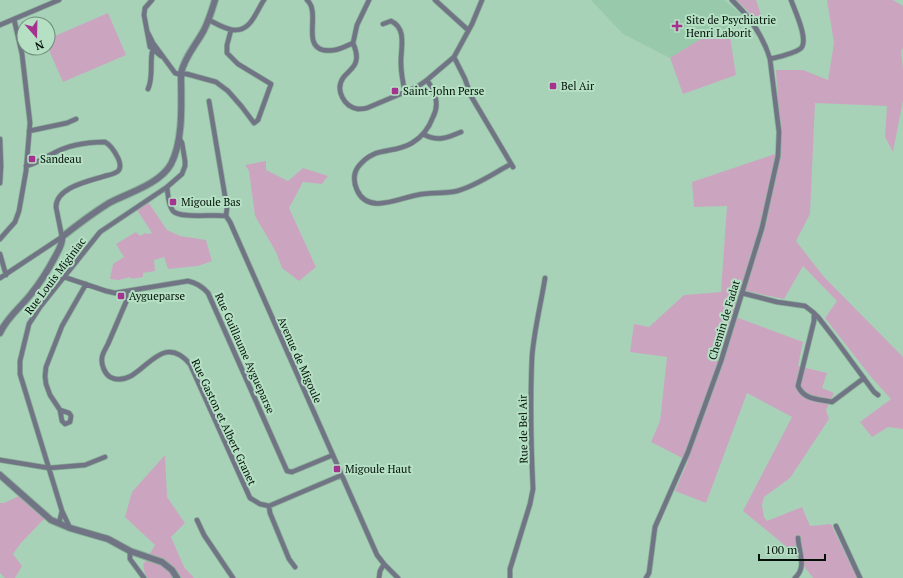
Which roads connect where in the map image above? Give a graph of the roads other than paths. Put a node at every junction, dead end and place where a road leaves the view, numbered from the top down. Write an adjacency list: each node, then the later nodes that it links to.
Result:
1 (59, 0): 11 (street)
2 (152, 0): 18 (street)
3 (215, 0): 12 (street)
4 (264, 0): 15 (street)
5 (307, 0): 17 (street)
6 (369, 0): 17 (street)
7 (435, 0): 16 (street)
8 (482, 0): 16 (street)
9 (732, 0): 20 (street, Chemin de Fadat)
10 (791, 0): 20 (street)
11 (14, 19): 14 (street); 27 (street)
12 (209, 20): 15 (street); 21 (street)
13 (383, 24): 24 (street)
14 (0, 25)
15 (231, 30): 21 (street)
16 (468, 30): 19 (street)
17 (353, 42): 24 (street)
18 (154, 47): 21 (street); 23 (street)
19 (454, 57): 22 (street); 29 (street)
20 (770, 59): 45 (street, Chemin de Fadat)
21 (181, 74): 30 (street)
22 (427, 80): 24 (street); 29 (street)
23 (148, 89)
24 (405, 92)
25 (210, 101): 35 (street)
26 (76, 119): 27 (street)
27 (29, 131): 32 (street)
28 (460, 132): 29 (street)
29 (423, 134)
30 (179, 138): 34 (street, Rue Louis Miginiac); 36 (street)
31 (0, 139): 33 (street)
32 (26, 166): 36 (street); 37 (street)
33 (0, 183)
34 (167, 187): 35 (street); 40 (street, Rue Louis Miginiac)
35 (226, 216): 51 (street, Avenue de Migoule)
36 (62, 237): 39 (street); 47 (street)
37 (0, 239)
38 (0, 254): 39 (street)
39 (6, 275): 41 (street)
40 (64, 277): 43 (street, Rue Guillaume Aygueparse); 54 (street, Rue Louis Miginiac)
41 (0, 278)
42 (546, 278): 72 (street, Rue de Bel Air)
43 (86, 284): 44 (street, Rue Guillaume Aygueparse); 50 (street)
44 (126, 292): 51 (street, Rue Guillaume Aygueparse); 57 (street, Rue Gaston et Albert Granet)
45 (742, 293): 46 (street); 73 (street, Chemin de Fadat)
46 (814, 313): 48 (street); 48 (street)
47 (0, 333)
48 (864, 378): 49 (street)
49 (878, 395)
50 (60, 410)
51 (333, 455): 56 (street, Avenue de Migoule)
52 (105, 457): 54 (street)
53 (0, 460): 54 (street)
54 (49, 468): 58 (street, Rue Louis Miginiac)
55 (0, 475): 60 (street)
56 (342, 475): 57 (street); 65 (street, Avenue de Migoule)
57 (269, 506): 66 (street)
58 (62, 511): 60 (street); 62 (street, Rue Louis Miginiac)
59 (197, 520): 69 (street)
60 (58, 523): 62 (street)
61 (836, 526): 75 (street)
62 (70, 528): 64 (street)
63 (798, 538): 74 (street)
64 (130, 551): 67 (street); 68 (street)
65 (384, 564): 70 (street); 71 (street, Avenue de Migoule)
66 (295, 567)
67 (144, 578)
68 (177, 578)
69 (233, 578)
70 (379, 578)
71 (398, 578)
72 (510, 578)
73 (646, 578)
74 (795, 578)
75 (860, 578)

